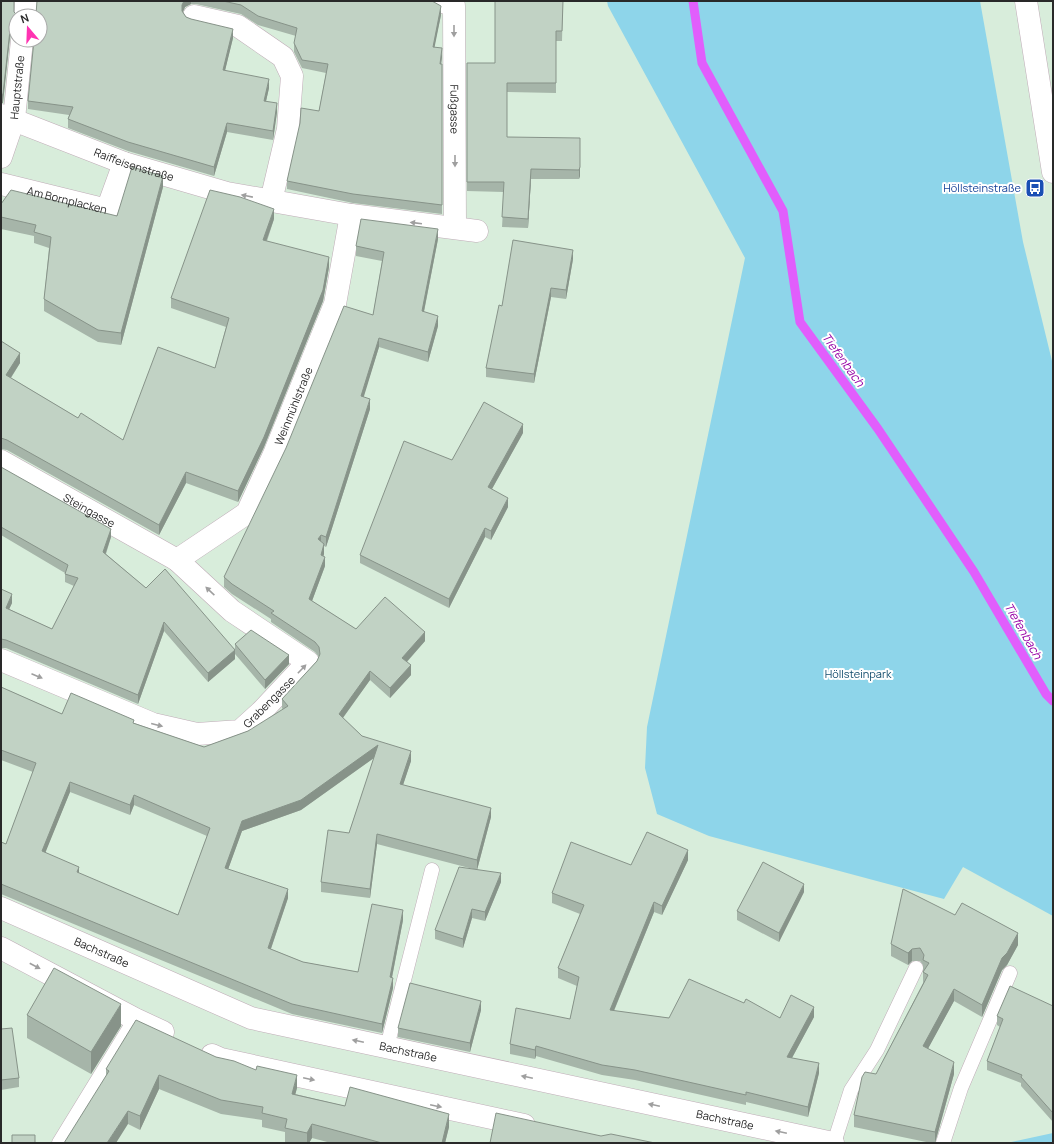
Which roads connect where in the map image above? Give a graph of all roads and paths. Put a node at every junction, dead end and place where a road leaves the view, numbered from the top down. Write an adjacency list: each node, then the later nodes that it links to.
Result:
1 (440, 1): 12 (street, Fußgasse, one-way to 12)
2 (1026, 1): 8 (street)
3 (194, 16): 10 (street)
4 (21, 48): 5 (street, Hauptstraße)
5 (8, 117): 6 (street, Hauptstraße); 7 (street, Raiffeisenstraße)
6 (1, 157)
7 (124, 163): 9 (street, Am Bornplacken); 10 (street, Raiffeisenstraße, one-way to 7)
8 (1053, 172)
9 (1, 184)
10 (271, 201): 11 (street, Raiffeisenstraße)
11 (351, 215): 12 (street, Raiffeisenstraße, one-way to 11); 15 (street, Weinmühlstraße)
12 (455, 227): 13 (street, Raiffeisenstraße)
13 (477, 231)
14 (1, 461): 15 (street, Steingasse)
15 (177, 560): 16 (street, Grabengasse, one-way to 15)
16 (1, 660)
17 (432, 870): 23 (lane)
18 (1, 908): 23 (street, Bachstraße, one-way to 18)
19 (1, 948): 22 (street, one-way to 22)
20 (916, 968): 26 (lane)
21 (1010, 973): 27 (lane)
22 (134, 1019): 24 (street, one-way to 24); 25 (lane)
23 (387, 1047): 26 (street, Bachstraße, one-way to 23)
24 (543, 1130)
25 (59, 1143)
26 (833, 1143)
27 (943, 1143)

